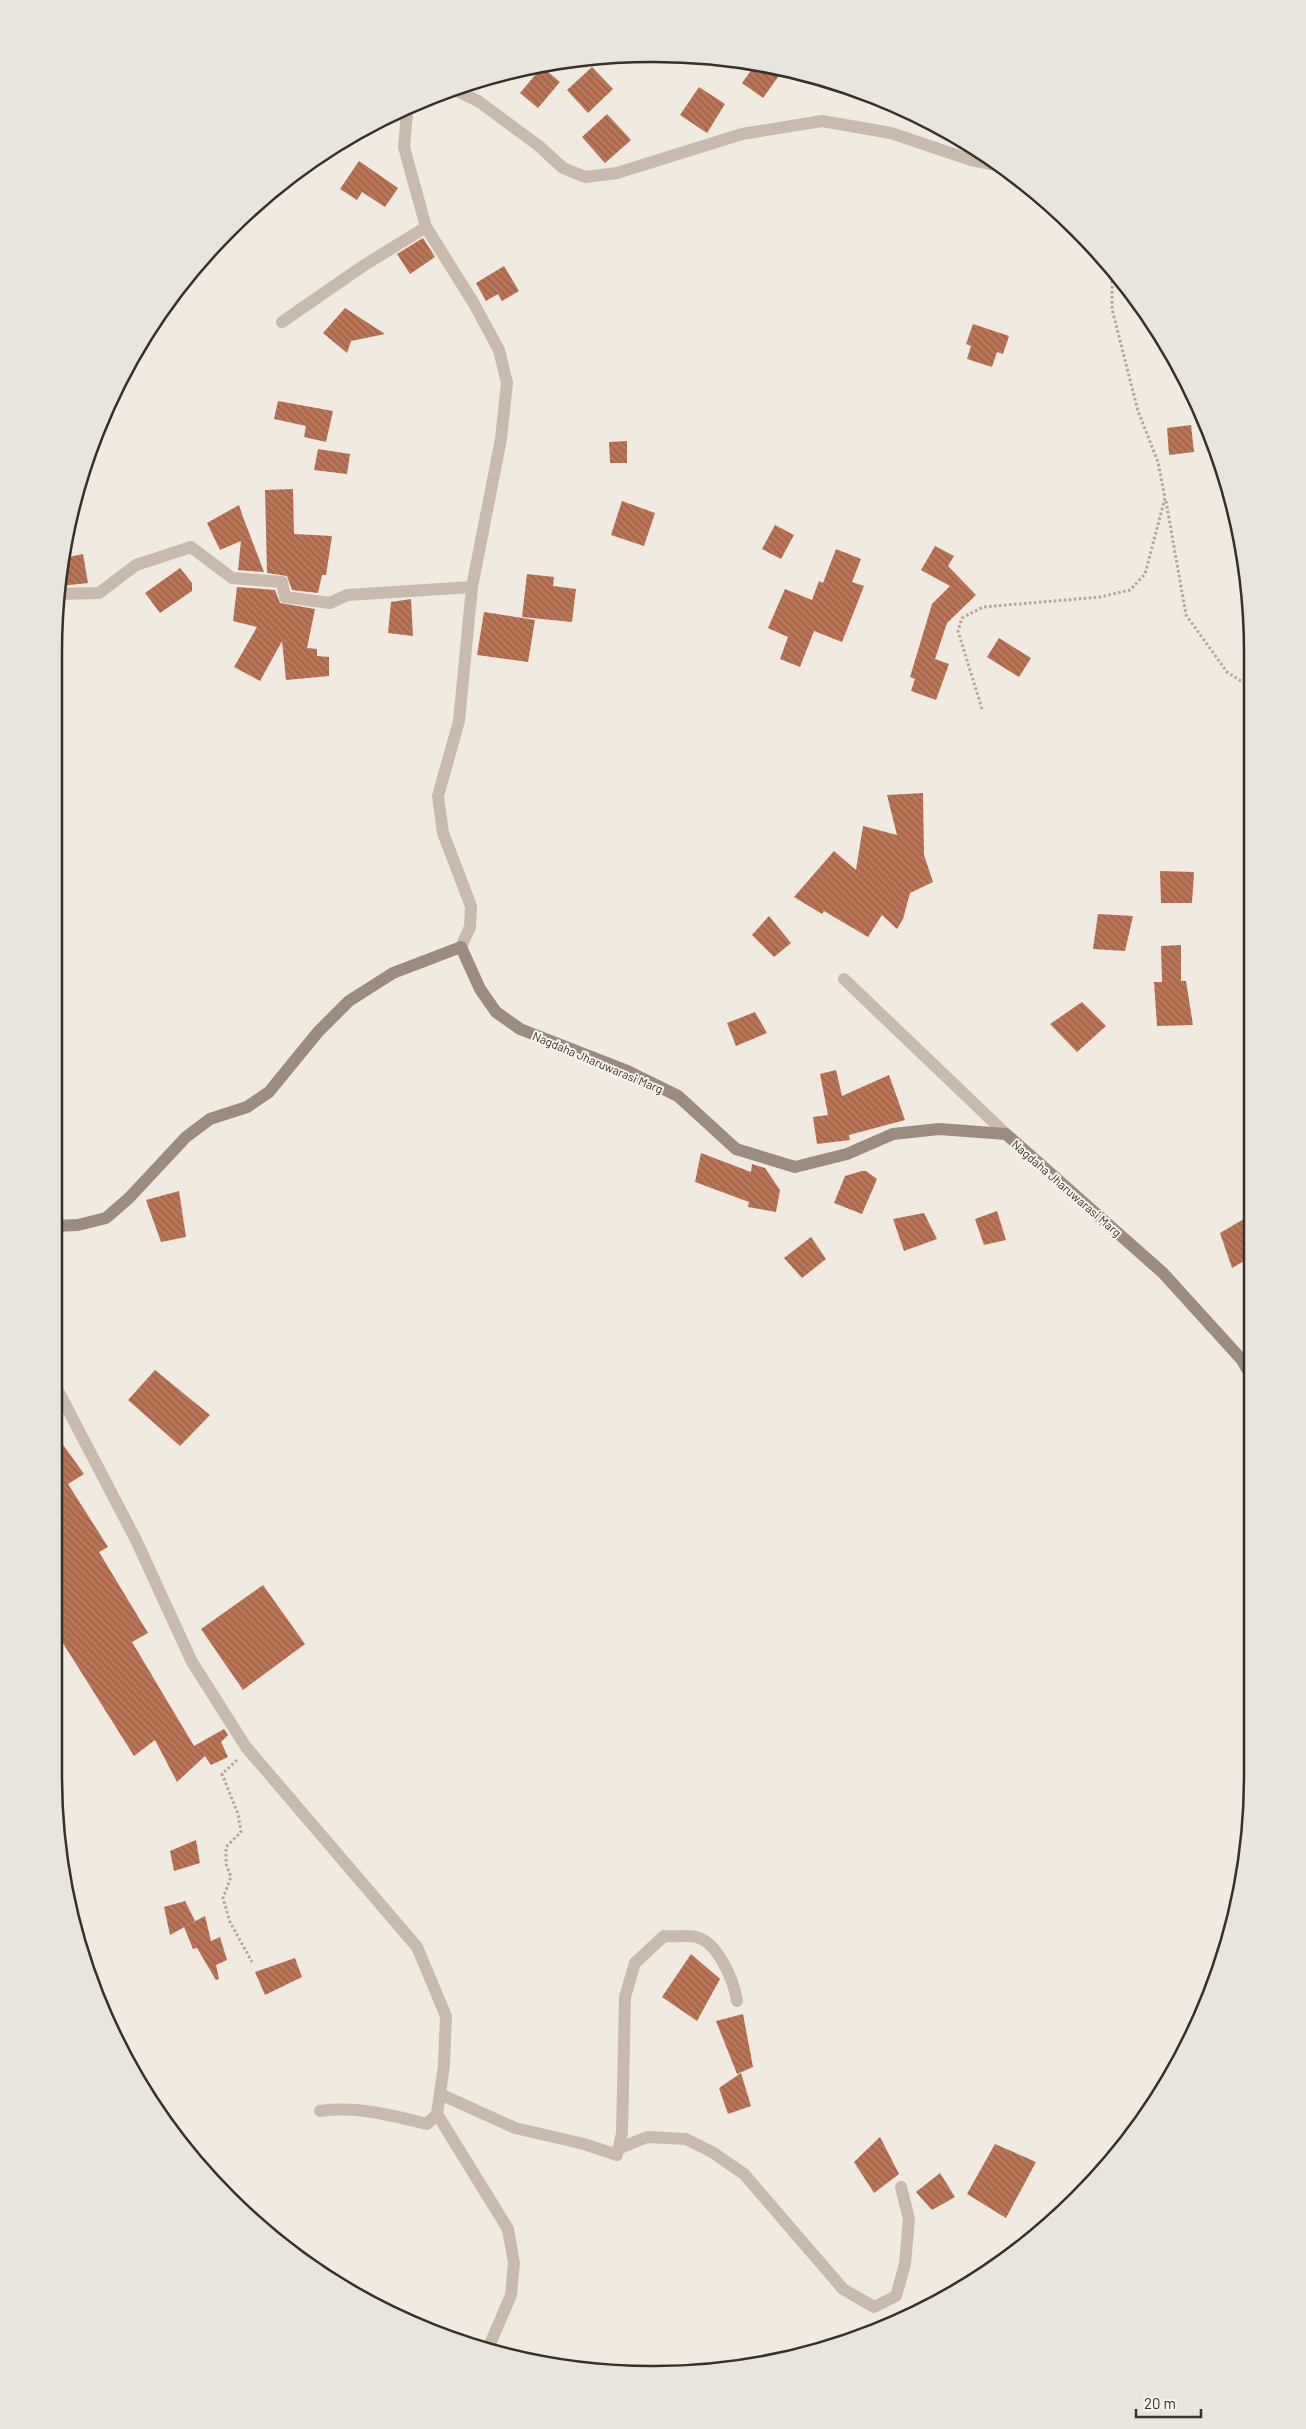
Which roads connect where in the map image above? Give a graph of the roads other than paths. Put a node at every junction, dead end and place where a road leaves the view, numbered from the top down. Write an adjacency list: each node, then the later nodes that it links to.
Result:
1 (463, 94): 3 (street)
2 (407, 116): 4 (street)
3 (981, 162)
4 (426, 226): 5 (street); 6 (street)
5 (282, 322)
6 (472, 587): 7 (street); 8 (street)
7 (66, 594)
8 (462, 946): 10 (street, Nagdaha Jharuwarasi Marg); 11 (street)
9 (844, 978): 10 (street)
10 (1006, 1134): 12 (street, Nagdaha Jharuwarasi Marg)
11 (62, 1226)
12 (1244, 1364)
13 (62, 1398): 15 (street)
14 (737, 2001): 18 (street)
15 (440, 2094): 17 (street); 18 (street)
16 (320, 2111): 17 (street)
17 (437, 2114): 20 (street)
18 (618, 2149): 19 (street)
19 (901, 2187)
20 (490, 2343)

